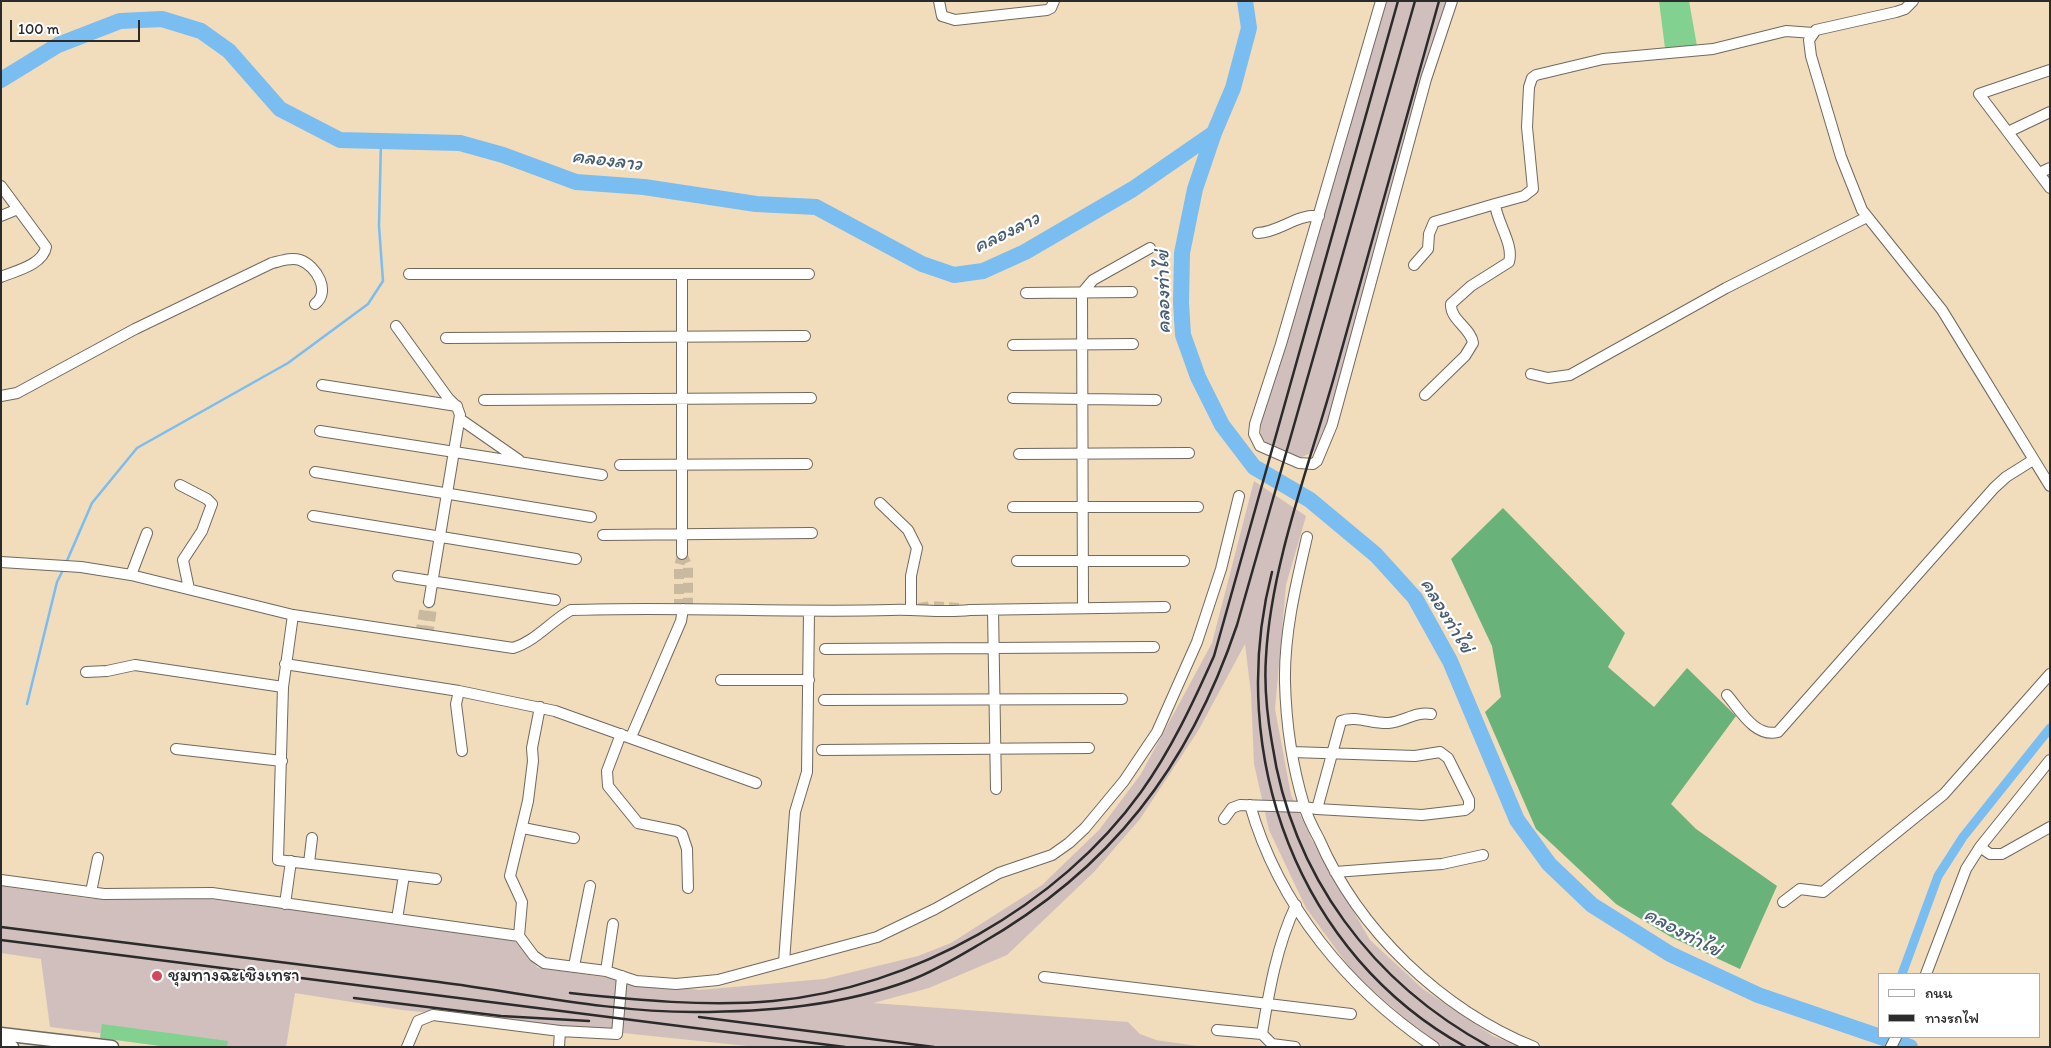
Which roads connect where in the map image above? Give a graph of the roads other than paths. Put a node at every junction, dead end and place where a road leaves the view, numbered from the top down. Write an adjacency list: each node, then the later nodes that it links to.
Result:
1 (939, 1): 2 (street)
2 (1054, 1)
3 (1381, 1): 17 (street)
4 (1452, 1): 17 (street)
5 (1913, 1): 6 (street)
6 (1813, 33): 14 (street); 18 (street)
7 (2050, 70): 9 (street)
8 (2050, 112): 9 (street)
9 (2008, 132): 11 (street)
10 (2050, 168): 11 (street)
11 (2038, 173): 13 (street)
12 (1, 186): 15 (street)
13 (2050, 188)
14 (1495, 204): 21 (street); 39 (street)
15 (18, 209): 16 (street); 25 (street)
16 (1, 216)
17 (1318, 216): 19 (street)
18 (1867, 217): 37 (street); 54 (street)
19 (1258, 233)
20 (1150, 248): 28 (street)
21 (1414, 265)
22 (409, 274): 23 (street)
23 (682, 274): 24 (street); 32 (street)
24 (808, 274)
25 (1, 276)
26 (1132, 292): 28 (street)
27 (1026, 293): 28 (street)
28 (1082, 293): 36 (street)
29 (315, 304): 40 (street)
30 (396, 326): 47 (street)
31 (805, 336): 32 (street)
32 (682, 337): 33 (street); 41 (street)
33 (446, 338)
34 (1132, 344): 36 (street)
35 (1013, 345): 36 (street)
36 (1082, 345): 44 (street)
37 (1531, 374)
38 (322, 386): 47 (street)
39 (1425, 395)
40 (1, 396)
41 (682, 398): 42 (street); 45 (street); 58 (street)
42 (811, 398)
43 (1013, 398): 44 (street)
44 (1082, 399): 46 (street); 53 (street)
45 (484, 400)
46 (1156, 400)
47 (457, 406): 48 (street)
48 (460, 419): 50 (street); 55 (street)
49 (320, 430): 50 (street)
50 (454, 451): 55 (street); 63 (street)
51 (1189, 453): 53 (street)
52 (1019, 454): 53 (street)
53 (1083, 455): 68 (street)
54 (2033, 460): 62 (street); 106 (street)
55 (522, 462): 60 (street)
56 (807, 464): 58 (street)
57 (620, 465): 58 (street)
58 (682, 465): 73 (street)
59 (315, 472): 63 (street)
60 (602, 475)
61 (180, 485): 86 (street)
62 (2050, 486)
63 (446, 494): 70 (street); 75 (street)
64 (1238, 496): 150 (street)
65 (880, 503): 92 (street)
66 (1013, 507): 68 (street)
67 (1198, 507): 68 (street)
68 (1083, 508): 82 (street)
69 (313, 516): 75 (street)
70 (591, 517)
71 (147, 533): 83 (street)
72 (812, 533): 73 (street)
73 (682, 534): 74 (street); 77 (street)
74 (604, 535)
75 (439, 537): 78 (street); 85 (street)
76 (1306, 537): 118 (street)
77 (682, 554)
78 (576, 559)
79 (1017, 561): 82 (street)
80 (1184, 561): 82 (street)
81 (1, 562): 83 (street)
82 (1083, 562): 90 (street)
83 (131, 575): 86 (street)
84 (398, 576): 85 (street)
85 (432, 581): 87 (street); 88 (street)
86 (189, 588): 95 (street)
87 (555, 600)
88 (429, 602)
89 (1165, 607): 90 (street)
90 (1083, 608): 93 (street)
91 (683, 610): 94 (street); 95 (street); 112 (street)
92 (910, 610): 93 (street); 94 (street)
93 (993, 610): 96 (street)
94 (809, 612): 103 (street)
95 (293, 615): 99 (street)
96 (994, 646): 97 (street); 98 (street); 107 (street)
97 (1154, 647)
98 (825, 649)
99 (285, 664): 104 (street); 105 (street)
100 (86, 672): 104 (street)
101 (2050, 674): 144 (street)
102 (721, 680): 103 (street)
103 (808, 680): 150 (street)
104 (283, 687): 121 (street)
105 (459, 691): 110 (street); 117 (street)
106 (1727, 695)
107 (994, 698): 108 (street); 109 (street); 115 (street)
108 (1122, 698)
109 (824, 700)
110 (540, 707): 112 (street); 129 (street)
111 (1431, 714): 119 (street)
112 (626, 736): 122 (street); 142 (street)
113 (1089, 748): 115 (street)
114 (176, 749): 121 (street)
115 (995, 749): 116 (street); 123 (street)
116 (822, 750)
117 (462, 751)
118 (1292, 752): 119 (street); 125 (street)
119 (1331, 754): 126 (street); 126 (street)
120 (2050, 760): 132 (street)
121 (282, 762): 135 (street)
122 (756, 783)
123 (996, 789)
124 (1250, 805): 125 (street); 127 (street); 146 (street)
125 (1304, 806): 126 (street); 137 (street)
126 (1317, 809)
127 (1224, 819)
128 (2050, 827): 132 (street)
129 (523, 828): 131 (street); 149 (street)
130 (312, 838): 136 (street)
131 (574, 838)
132 (1980, 847): 153 (street)
133 (1483, 855): 137 (street)
134 (98, 858): 143 (street)
135 (291, 861): 136 (street); 145 (street)
136 (309, 863): 138 (street)
137 (1335, 872): 170 (street)
138 (404, 875): 139 (street); 147 (street)
139 (436, 878)
140 (1, 880): 143 (street)
141 (590, 886): 151 (street)
142 (688, 888)
143 (91, 892): 145 (street)
144 (1783, 902)
145 (285, 904): 147 (street)
146 (1296, 905): 156 (street); 169 (street)
147 (397, 919): 149 (street)
148 (613, 924): 152 (street)
149 (519, 936): 151 (street)
150 (784, 962): 154 (street)
151 (574, 966): 152 (street)
152 (606, 971): 154 (street)
153 (1926, 973)
154 (622, 976): 159 (street)
155 (1044, 977): 156 (street)
156 (1267, 1004): 157 (street); 161 (street)
157 (1351, 1014)
158 (1218, 1030): 161 (street)
159 (560, 1031): 166 (street); 167 (street)
160 (1, 1034): 165 (main road)
161 (1262, 1034): 168 (street)
162 (2, 1046): 163 (main road)
163 (8, 1046): 164 (main road)
164 (12, 1047)
165 (112, 1047)
166 (407, 1047)
167 (558, 1047)
168 (1295, 1047)
169 (1434, 1047)
170 (1534, 1047)

